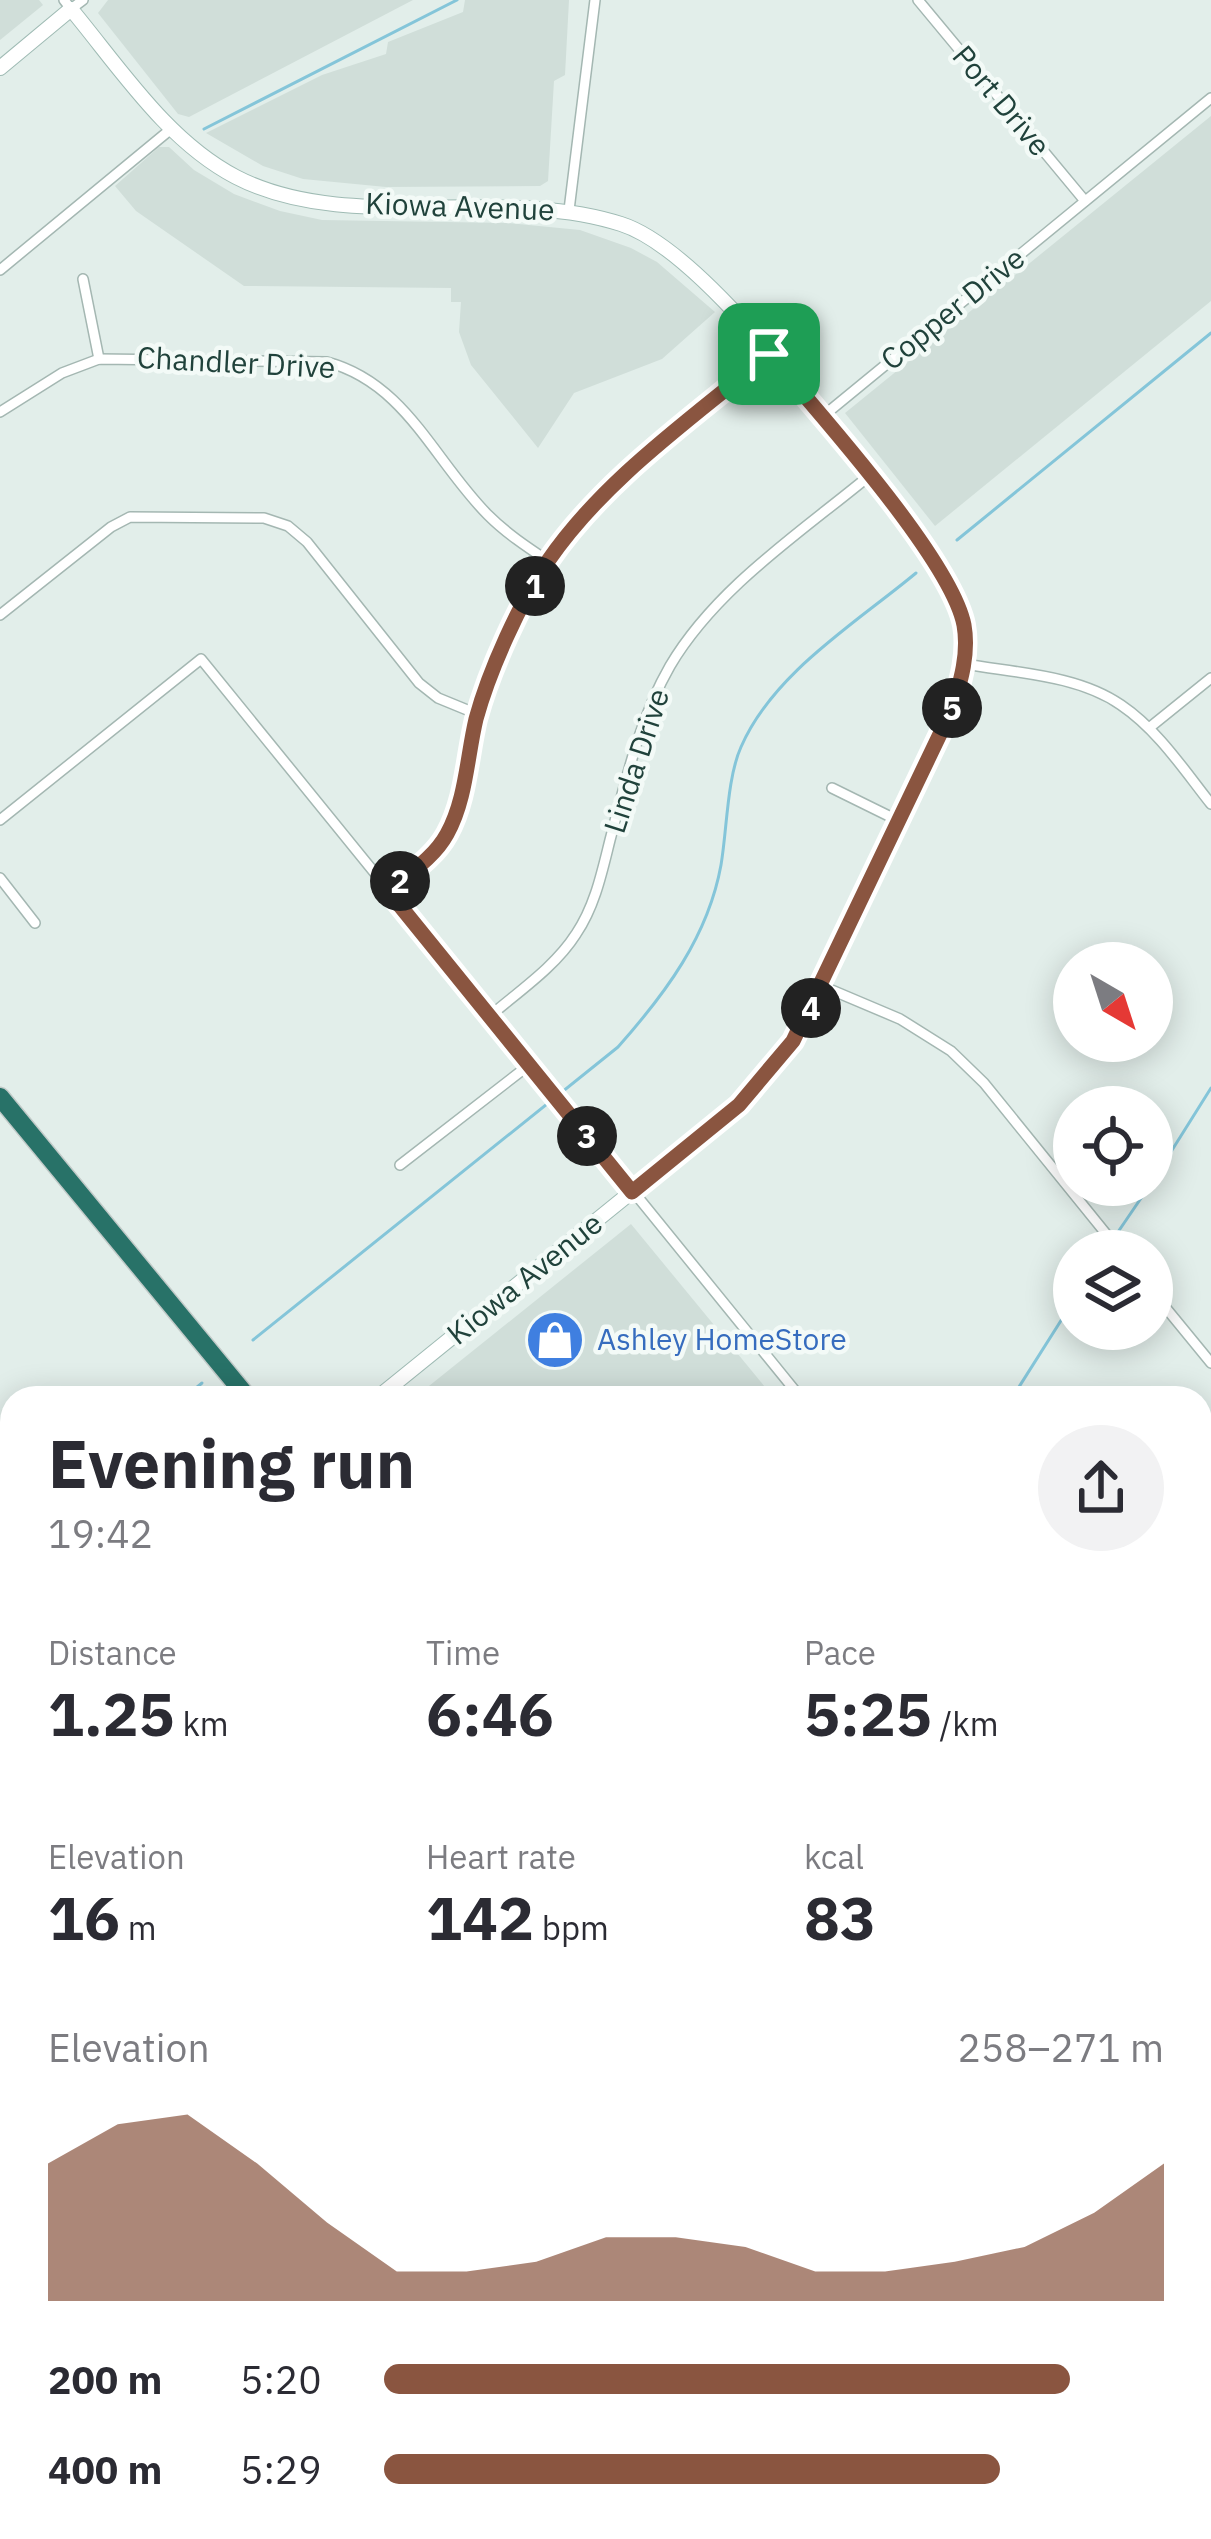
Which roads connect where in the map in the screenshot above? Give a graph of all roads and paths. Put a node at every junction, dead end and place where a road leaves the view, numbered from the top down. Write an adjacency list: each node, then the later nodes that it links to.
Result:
1 (595, 0): 8 (street)
2 (918, 0): 7 (street, Port Drive)
3 (73, 3): 4 (street); 6 (street, Kiowa Avenue)
4 (0, 68)
5 (1211, 98): 7 (street, Copper Drive)
6 (171, 129): 8 (street, Kiowa Avenue); 9 (street)
7 (1085, 201): 14 (street, Copper Drive)
8 (569, 210): 11 (street, Kiowa Avenue)
9 (0, 270)
10 (83, 279): 12 (street)
11 (769, 354): 14 (street, Kiowa Avenue); 16 (street)
12 (99, 358): 13 (street, Chandler Drive); 16 (street, Chandler Drive)
13 (0, 412)
14 (822, 417): 15 (street, Kiowa Avenue)
15 (868, 476): 18 (street, Kiowa Avenue); 30 (street, Linda Drive)
16 (548, 561): 20 (street)
17 (0, 615): 20 (street)
18 (965, 664): 21 (street); 25 (street, Kiowa Avenue)
19 (1211, 678): 21 (street)
20 (477, 715): 27 (street)
21 (1149, 728): 23 (street)
22 (832, 788): 25 (street)
23 (1211, 804)
24 (0, 820): 27 (street)
25 (899, 821): 29 (street, Kiowa Avenue)
26 (0, 878): 28 (street)
27 (388, 891): 30 (street)
28 (34, 923)
29 (822, 986): 34 (street, Kiowa Avenue); 35 (street)
30 (490, 1016): 31 (street)
31 (529, 1065): 33 (street); 34 (street)
32 (0, 1097): 38 (highway)
33 (400, 1166)
34 (632, 1192): 39 (street, Kiowa Avenue); 40 (street)
35 (1103, 1230)
36 (1173, 1317): 37 (street)
37 (1211, 1363)
38 (238, 1386)
39 (392, 1386)
40 (791, 1386)

